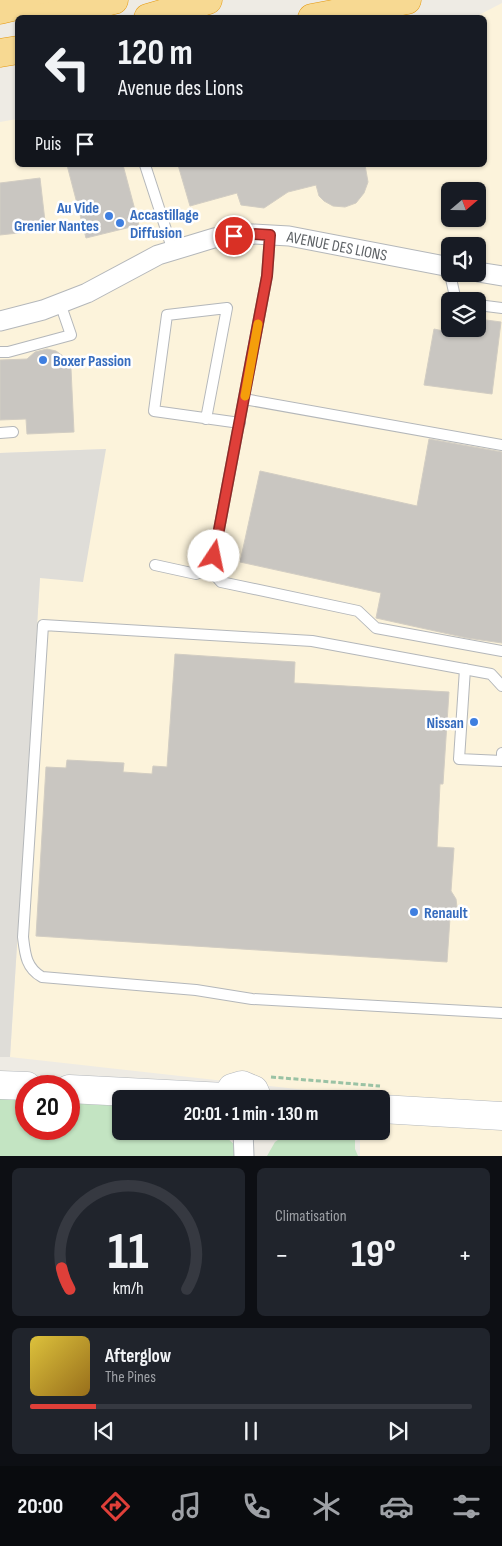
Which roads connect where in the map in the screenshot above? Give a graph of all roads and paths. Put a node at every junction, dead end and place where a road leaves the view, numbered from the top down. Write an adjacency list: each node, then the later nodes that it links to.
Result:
1 (42, 0): 5 (highway)
2 (114, 0): 6 (highway)
3 (208, 0): 7 (highway)
4 (407, 0): 8 (highway)
5 (0, 10)
6 (54, 15)
7 (158, 15)
8 (328, 15)
9 (15, 24): 10 (highway)
10 (0, 27)
11 (15, 50): 12 (highway)
12 (0, 53)
13 (146, 167): 15 (lane)
14 (270, 235): 15 (street, AVENUE DES LIONS); 16 (street, AVENUE DES LIONS); 24 (lane)
15 (173, 251): 19 (street, AVENUE DES LIONS)
16 (441, 268)
17 (486, 273): 18 (street)
18 (502, 276)
19 (60, 303): 22 (street, AVENUE DES LIONS); 23 (lane)
20 (486, 306): 21 (lane)
21 (502, 308)
22 (0, 321)
23 (0, 352)
24 (244, 399): 26 (lane); 29 (lane)
25 (206, 419): 25 (lane); 26 (lane)
26 (240, 423): 31 (lane)
27 (13, 432): 28 (lane)
28 (0, 433)
29 (502, 445)
30 (155, 565): 31 (lane)
31 (209, 569): 32 (lane)
32 (502, 651)
33 (465, 669): 34 (lane); 35 (lane); 36 (lane)
34 (502, 686)
35 (502, 753)
36 (502, 1013)
37 (0, 1084): 38 (street)
38 (15, 1085)
39 (260, 1087): 43 (path)
40 (80, 1090): 44 (street)
41 (231, 1090): 42 (street)
42 (254, 1090)
43 (297, 1090)
44 (112, 1091)
45 (390, 1098): 46 (street)
46 (502, 1116)
47 (243, 1140): 48 (street)
48 (244, 1156)

